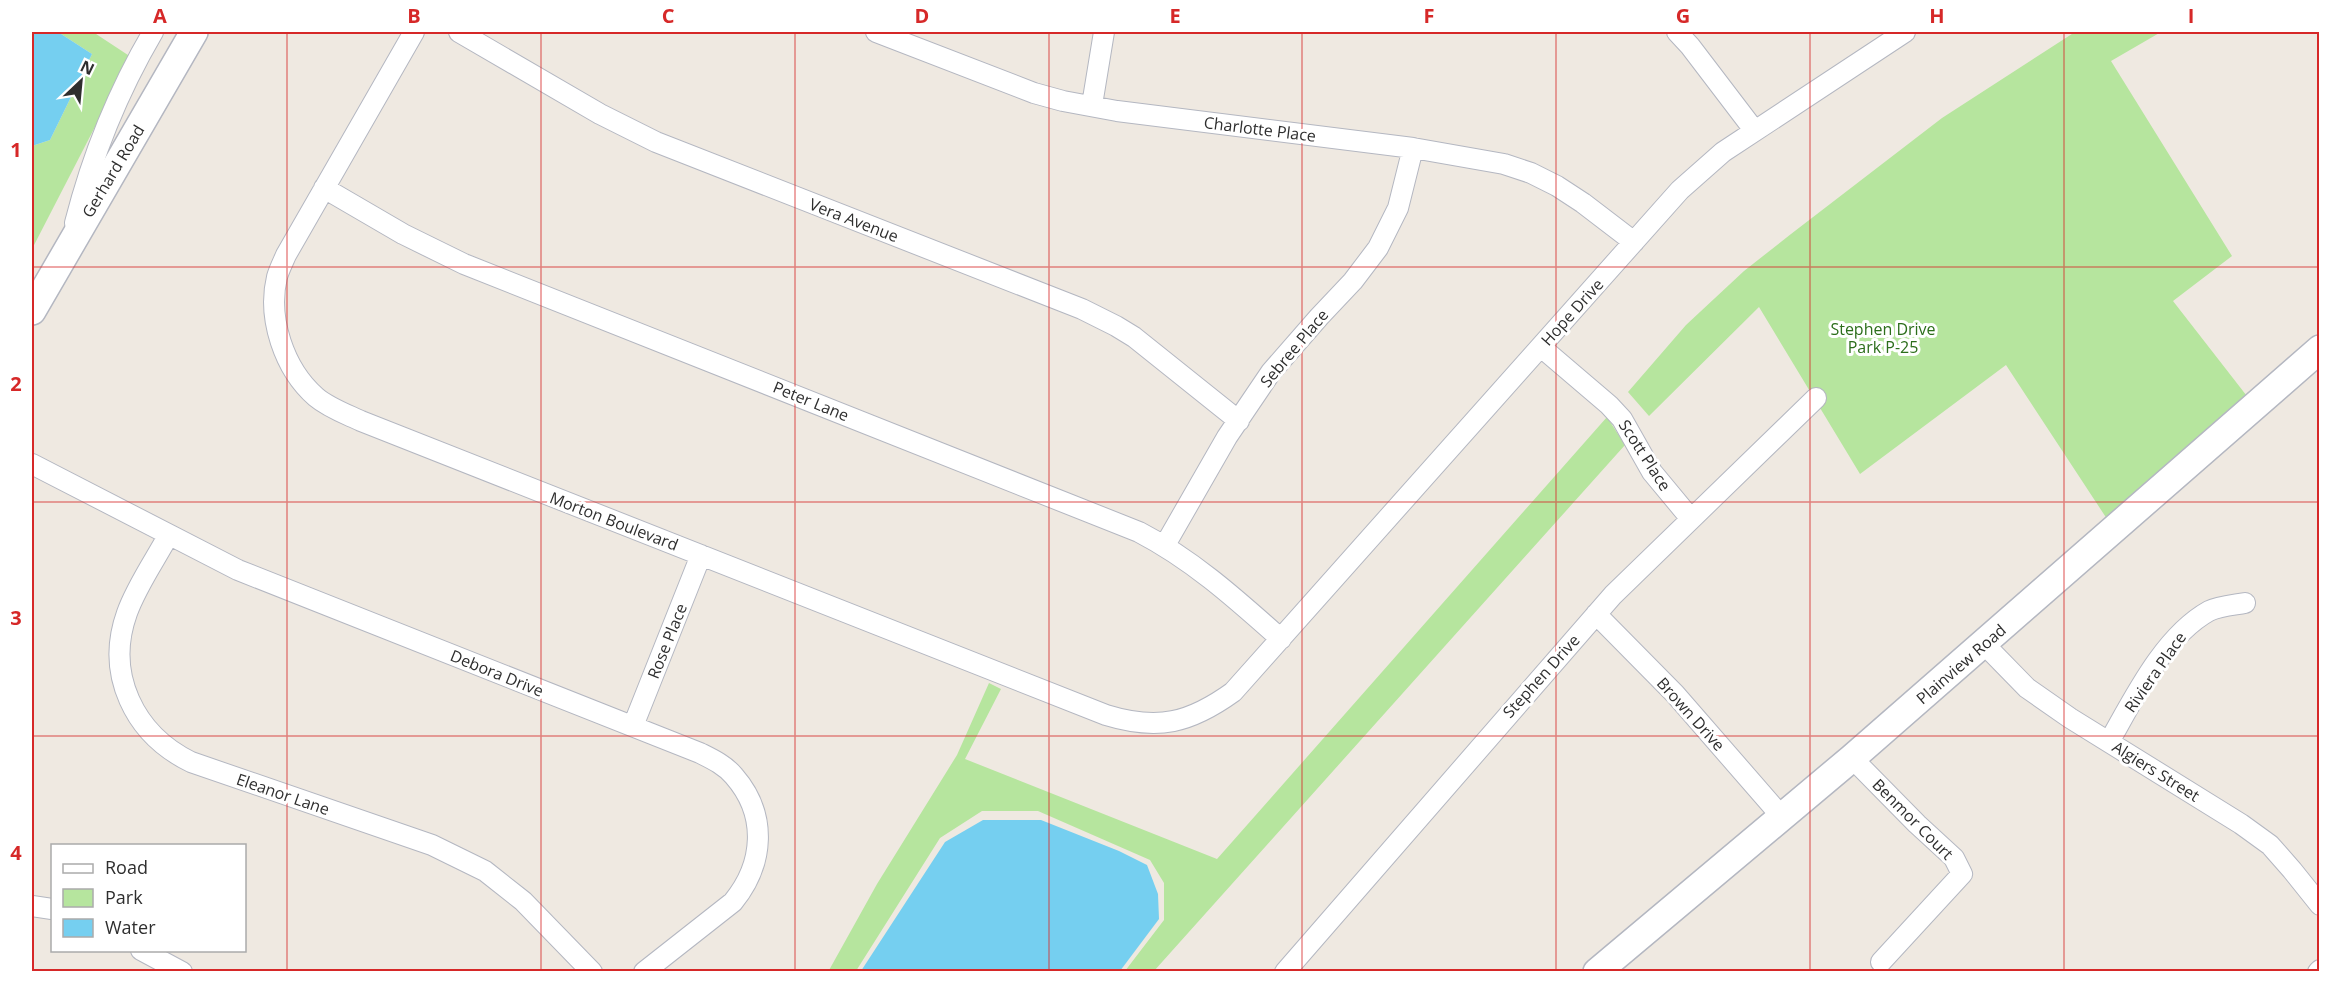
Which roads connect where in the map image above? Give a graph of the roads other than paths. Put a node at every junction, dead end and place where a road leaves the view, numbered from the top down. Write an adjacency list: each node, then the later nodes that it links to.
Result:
1 (153, 32): 14 (street)
2 (194, 32): 14 (main road, Gerhard Road)
3 (414, 32): 12 (street, Morton Boulevard)
4 (459, 32): 19 (street, Vera Avenue)
5 (1104, 32): 9 (street)
6 (1677, 32): 10 (street)
7 (884, 33): 9 (street, Charlotte Place)
8 (1895, 34): 10 (street, Hope Drive)
9 (1092, 105): 11 (street, Charlotte Place)
10 (1754, 130): 13 (street, Hope Drive)
11 (1413, 148): 13 (street, Charlotte Place); 19 (street, Sebree Place)
12 (324, 188): 23 (street, Peter Lane); 24 (street, Morton Boulevard)
13 (1634, 242): 16 (street, Hope Drive)
14 (70, 243): 15 (main road, Gerhard Road)
15 (32, 311)
16 (1541, 347): 21 (street, Scott Place); 27 (street, Hope Drive)
17 (2319, 349): 28 (main road, Plainview Road)
18 (1816, 398): 21 (street, Stephen Drive)
19 (1239, 421): 23 (street, Sebree Place)
20 (32, 464): 22 (street, Debora Drive)
21 (1691, 519): 26 (street, Stephen Drive)
22 (168, 536): 29 (street, Debora Drive); 40 (street, Eleanor Lane)
23 (1165, 545): 27 (street, Peter Lane)
24 (701, 555): 27 (street, Morton Boulevard); 29 (street, Rose Place)
25 (2245, 603): 30 (street, Riviera Place)
26 (1596, 614): 32 (street, Brown Drive); 38 (street, Stephen Drive)
27 (1281, 639)
28 (1984, 644): 30 (street, Algiers Street); 31 (main road, Plainview Road)
29 (633, 726): 41 (street, Debora Drive)
30 (2109, 742): 33 (street, Algiers Street)
31 (1852, 758): 32 (main road, Plainview Road); 37 (street, Benmor Court)
32 (1782, 817): 42 (main road, Plainview Road)
33 (2319, 905)
34 (32, 906): 35 (street)
35 (51, 909)
36 (143, 952): 39 (street)
37 (1881, 962)
38 (1291, 969)
39 (182, 972)
40 (592, 972)
41 (644, 972)
42 (1597, 972)

